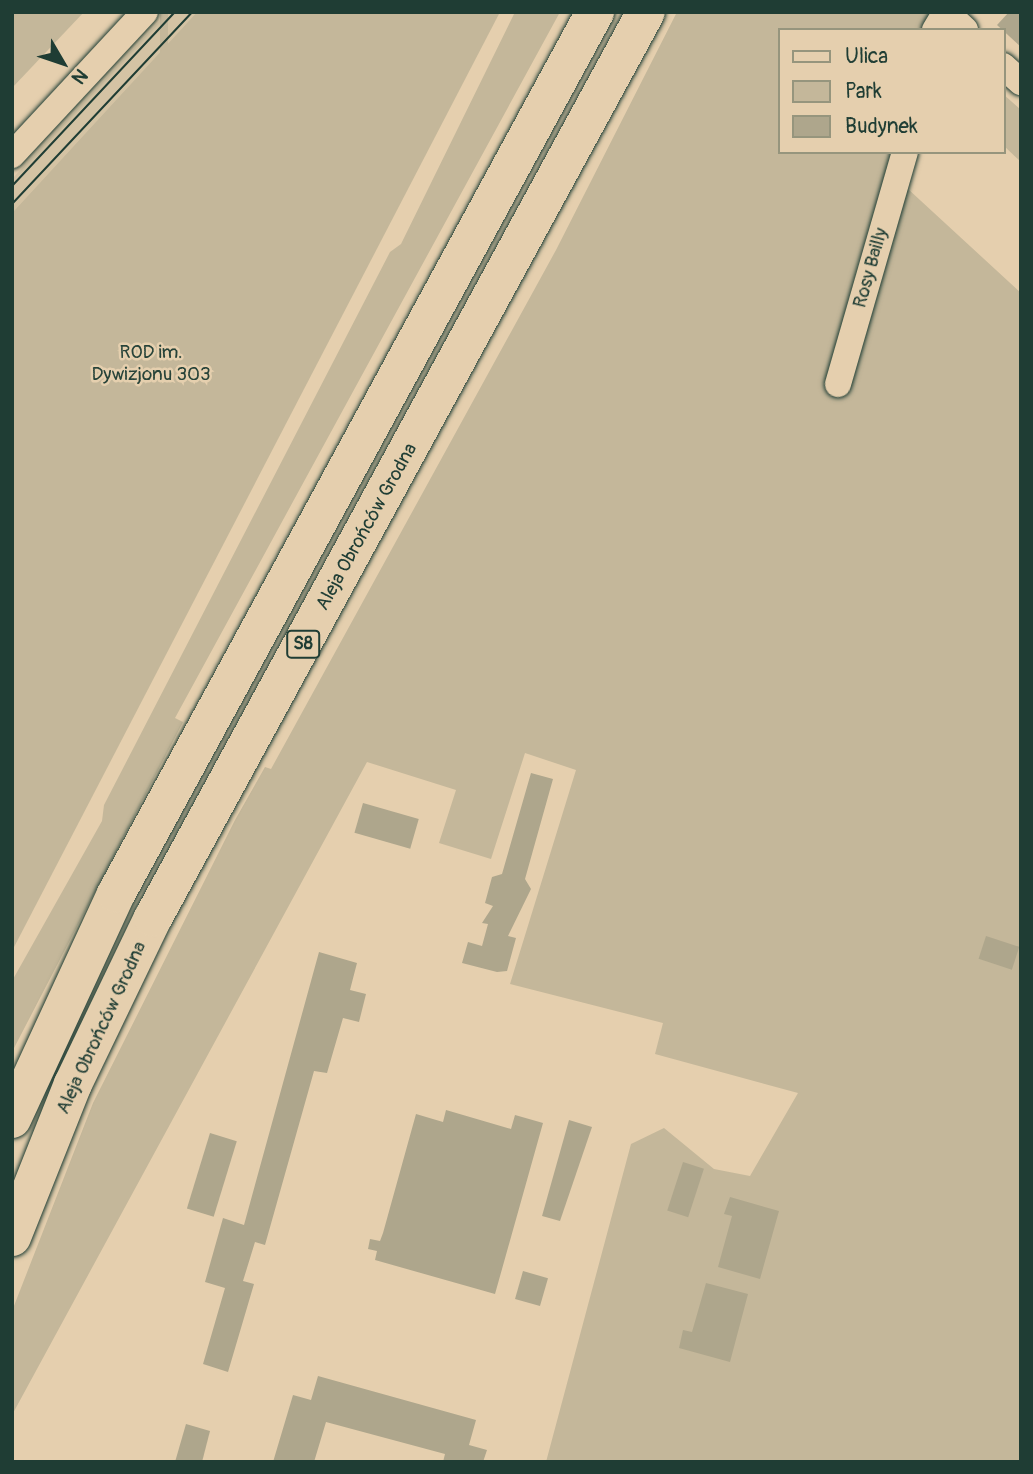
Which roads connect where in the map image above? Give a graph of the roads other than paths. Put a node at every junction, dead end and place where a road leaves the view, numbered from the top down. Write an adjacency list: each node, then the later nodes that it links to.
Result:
1 (145, 12): 9 (street)
2 (595, 12): 11 (highway, S8)
3 (646, 12): 12 (highway, Aleja Obrońców Grodna / S8)
4 (937, 28): 5 (street)
5 (963, 28)
6 (1005, 68): 7 (street)
7 (1021, 82)
8 (904, 154): 10 (street, Rosy Bailly)
9 (12, 155)
10 (838, 384)
11 (12, 1119)
12 (12, 1237)

